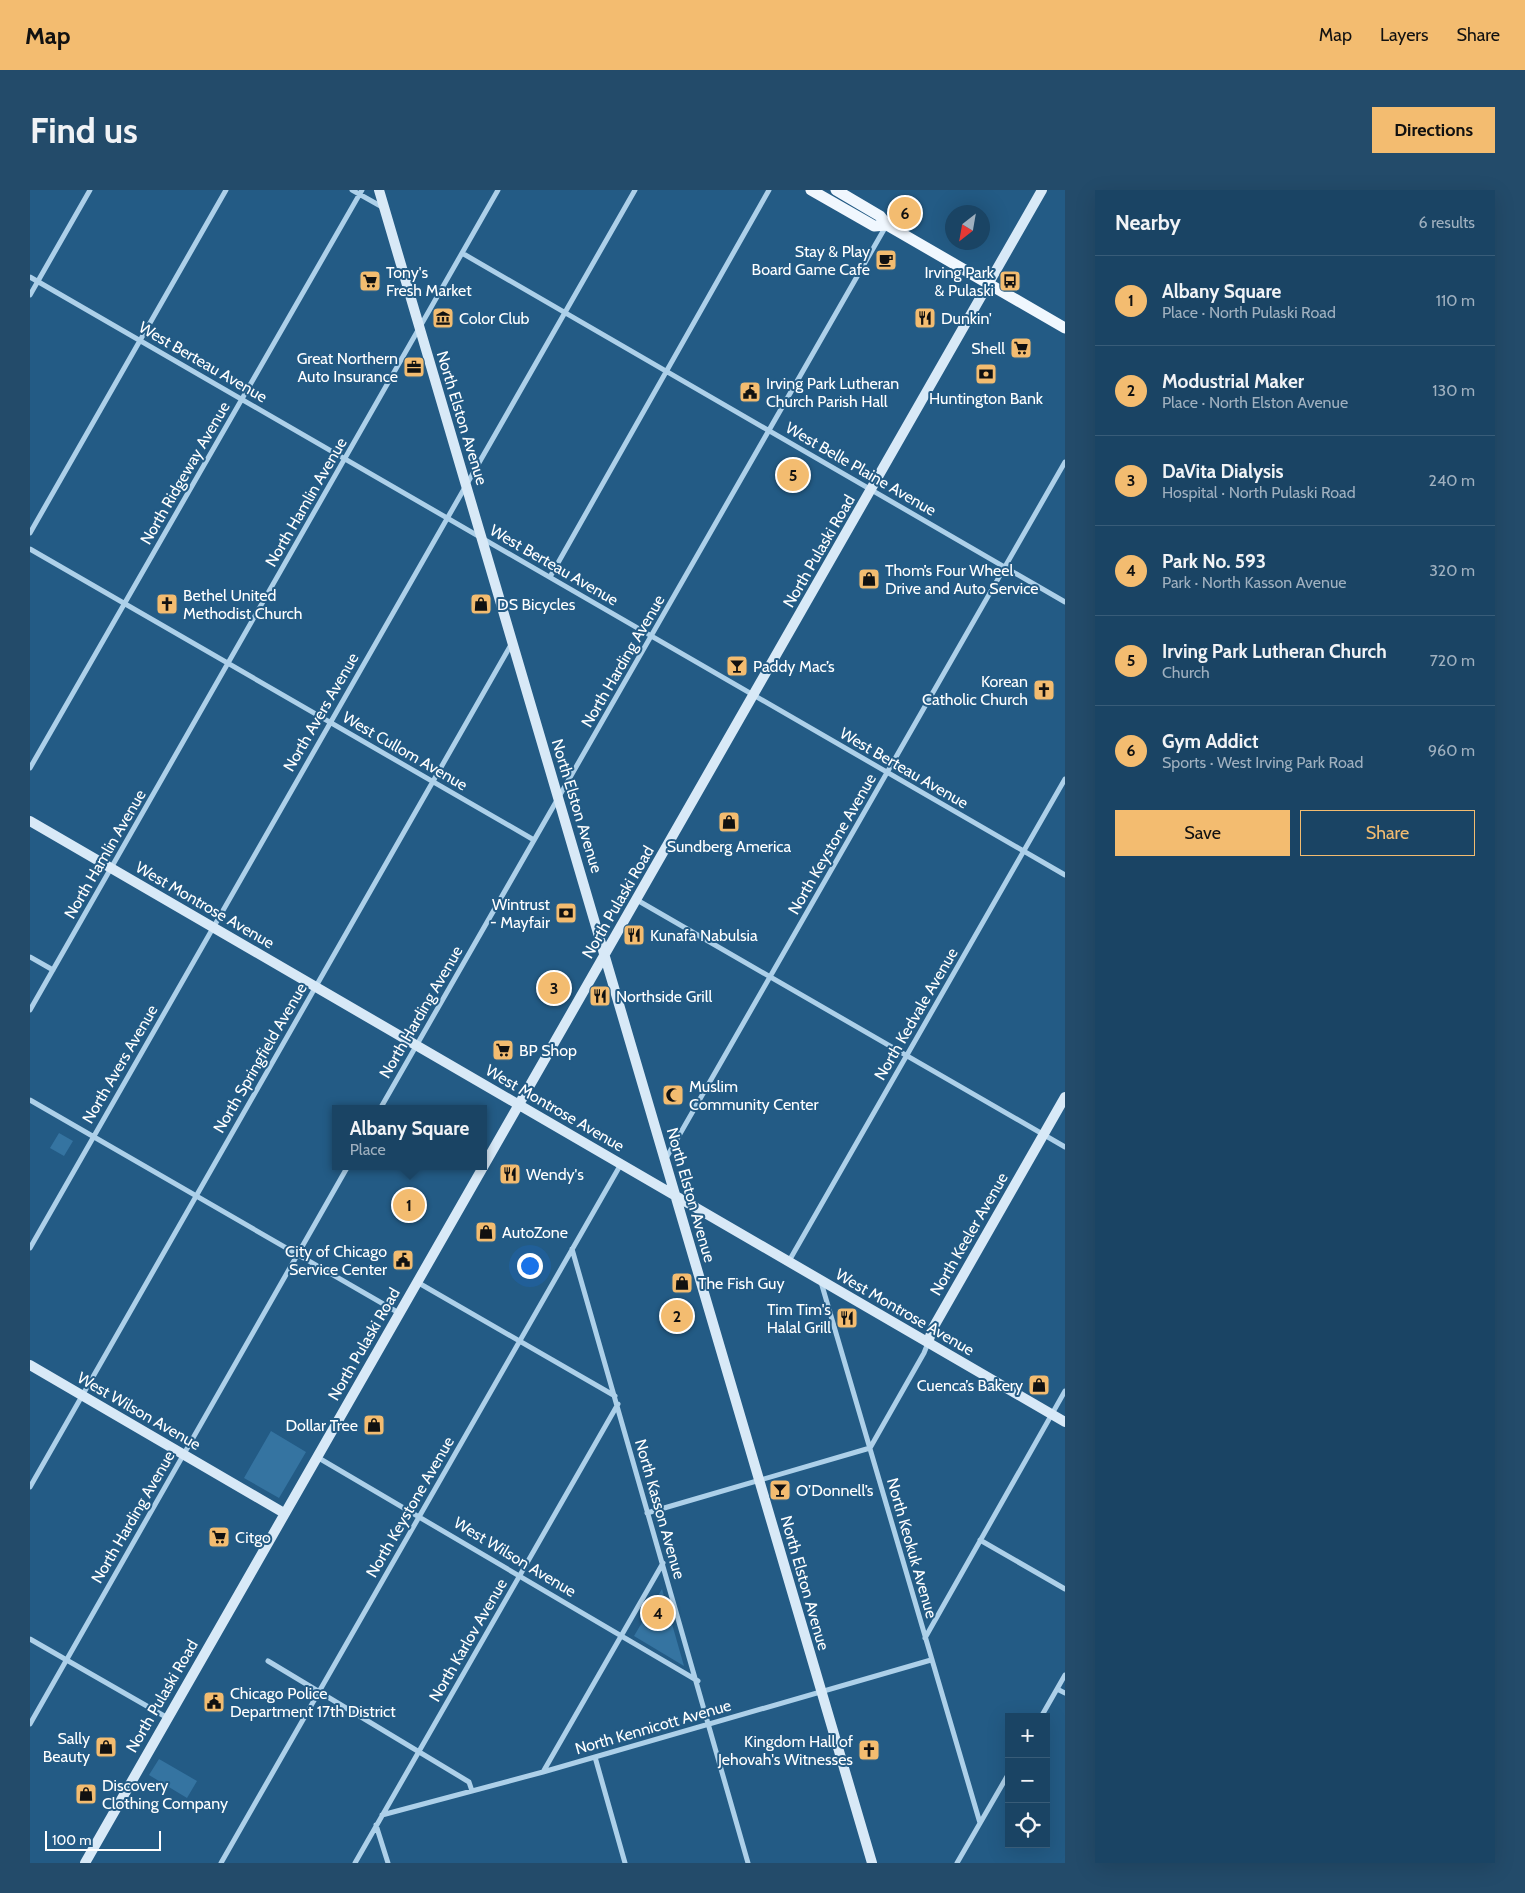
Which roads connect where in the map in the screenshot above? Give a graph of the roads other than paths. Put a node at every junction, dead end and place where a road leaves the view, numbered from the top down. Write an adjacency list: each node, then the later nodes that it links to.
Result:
1 (90, 190): 16 (street)
2 (226, 190): 22 (street)
3 (352, 190): 11 (street)
4 (379, 190): 12 (main road, North Elston Avenue)
5 (498, 190): 14 (street, North Hamlin Avenue)
6 (635, 190): 19 (street, North Avers Avenue)
7 (769, 190): 23 (street)
8 (811, 190): 13 (main road)
9 (836, 190): 13 (main road)
10 (1042, 190): 17 (main road, North Pulaski Road)
11 (360, 192): 12 (street); 24 (street, North Ridgeway Avenue)
12 (385, 209): 20 (main road, North Elston Avenue)
13 (887, 225): 17 (main road); 25 (street, North Harding Avenue)
14 (462, 253): 19 (street, West Belle Plaine Avenue); 20 (street, North Hamlin Avenue)
15 (30, 277): 16 (street, West Berteau Avenue)
16 (38, 281): 18 (street); 22 (street, West Berteau Avenue)
17 (989, 284): 21 (main road); 29 (main road, North Pulaski Road)
18 (30, 295)
19 (565, 312): 23 (street, West Belle Plaine Avenue); 28 (street, North Avers Avenue)
20 (420, 328): 26 (street, North Hamlin Avenue); 28 (main road, North Elston Avenue)
21 (1065, 328)
22 (140, 340): 24 (street, West Berteau Avenue); 31 (street)
23 (667, 371): 25 (street, West Belle Plaine Avenue); 35 (street)
24 (242, 399): 26 (street, West Berteau Avenue); 37 (street, North Ridgeway Avenue)
25 (769, 430): 29 (street, West Belle Plaine Avenue); 38 (street, North Harding Avenue)
26 (345, 459): 30 (street, West Berteau Avenue); 40 (street, North Hamlin Avenue)
27 (1065, 462): 34 (street, North Keystone Avenue)
28 (466, 484): 30 (street, North Avers Avenue); 32 (main road, North Elston Avenue)
29 (872, 489): 34 (street, West Belle Plaine Avenue); 41 (main road, North Pulaski Road)
30 (447, 518): 32 (street, West Berteau Avenue); 42 (street, North Avers Avenue)
31 (30, 533)
32 (482, 538): 35 (street, West Berteau Avenue); 39 (main road, North Elston Avenue)
33 (30, 549): 37 (street, West Cullom Avenue)
34 (1005, 567): 36 (street, West Belle Plaine Avenue); 44 (street, North Keystone Avenue)
35 (550, 577): 38 (street, West Berteau Avenue)
36 (1065, 602)
37 (124, 604): 40 (street, West Cullom Avenue); 43 (street, North Ridgeway Avenue)
38 (652, 636): 41 (street, West Berteau Avenue); 47 (street, North Harding Avenue)
39 (512, 642): 46 (street, North Springfield Avenue); 47 (main road, North Elston Avenue)
40 (228, 664): 42 (street, West Cullom Avenue); 51 (street, North Hamlin Avenue)
41 (754, 695): 44 (street, West Berteau Avenue); 53 (main road, North Pulaski Road)
42 (330, 722): 46 (street, West Cullom Avenue); 54 (street, North Avers Avenue)
43 (30, 768)
44 (887, 772): 50 (street, West Berteau Avenue); 58 (street, North Keystone Avenue)
45 (1065, 780): 50 (street, North Kedvale Avenue)
46 (432, 781): 49 (street, West Cullom Avenue); 59 (street, North Springfield Avenue)
47 (559, 797): 49 (street, North Harding Avenue); 55 (main road, North Elston Avenue)
48 (30, 821): 51 (main road, West Montrose Avenue)
49 (534, 840): 61 (street, North Harding Avenue)
50 (1024, 851): 52 (street, West Berteau Avenue); 62 (street, North Kedvale Avenue)
51 (111, 868): 54 (main road, West Montrose Avenue); 57 (street, North Hamlin Avenue)
52 (1065, 875)
53 (637, 900): 55 (main road, North Pulaski Road); 58 (street)
54 (213, 927): 59 (main road, West Montrose Avenue); 68 (street, North Avers Avenue)
55 (605, 955): 65 (main road, North Pulaski Road); 71 (main road, North Elston Avenue)
56 (30, 957): 57 (street)
57 (53, 970): 60 (street, North Hamlin Avenue)
58 (770, 977): 62 (street); 71 (street, North Keystone Avenue)
59 (315, 986): 61 (main road, West Montrose Avenue); 76 (street, North Springfield Avenue)
60 (30, 1010)
61 (417, 1045): 65 (main road, West Montrose Avenue); 66 (street, North Harding Avenue)
62 (907, 1056): 67 (street); 80 (street, North Kedvale Avenue)
63 (1065, 1097): 67 (main road, North Keeler Avenue)
64 (30, 1100): 68 (street)
65 (519, 1104): 70 (main road, North Pulaski Road); 72 (main road, West Montrose Avenue)
66 (382, 1105)
67 (1043, 1135): 69 (street); 85 (main road, North Keeler Avenue)
68 (94, 1136): 76 (street); 77 (street, North Avers Avenue)
69 (1065, 1148)
70 (487, 1160)
71 (665, 1161): 75 (main road, North Elston Avenue)
72 (621, 1164): 75 (main road, West Montrose Avenue); 78 (street, North Keystone Avenue)
73 (346, 1170): 79 (street, North Harding Avenue)
74 (481, 1170): 82 (main road, North Pulaski Road)
75 (675, 1195): 80 (main road, West Montrose Avenue); 96 (main road, North Elston Avenue)
76 (196, 1196): 79 (street); 88 (street, North Springfield Avenue)
77 (30, 1248)
78 (572, 1249): 84 (street, North Keystone Avenue); 89 (street, North Kasson Avenue)
79 (297, 1254): 83 (street); 94 (street, North Harding Avenue)
80 (789, 1261): 81 (main road, West Montrose Avenue)
81 (820, 1280): 85 (main road, West Montrose Avenue); 93 (street, North Keokuk Avenue)
82 (417, 1281): 83 (main road, North Pulaski Road); 84 (street)
83 (399, 1313): 95 (main road, North Pulaski Road)
84 (519, 1341): 89 (street); 100 (street, North Keystone Avenue)
85 (928, 1342): 91 (main road, West Montrose Avenue); 93 (street, North Keeler Avenue)
86 (30, 1365): 88 (main road, West Wilson Avenue)
87 (1065, 1391): 91 (street)
88 (82, 1395): 94 (main road, West Wilson Avenue); 97 (street, North Springfield Avenue)
89 (615, 1396): 90 (street, North Kasson Avenue)
90 (618, 1404): 98 (street, North Kasson Avenue); 103 (street, North Karlov Avenue)
91 (1052, 1414): 92 (main road, West Montrose Avenue); 101 (street)
92 (1065, 1422)
93 (870, 1448): 96 (street); 107 (street, North Keokuk Avenue)
94 (184, 1454): 99 (main road, West Wilson Avenue); 108 (street, North Harding Avenue)
95 (317, 1456): 99 (main road, North Pulaski Road); 100 (street, West Wilson Avenue)
96 (760, 1482): 98 (street); 114 (main road, North Elston Avenue)
97 (30, 1487)
98 (648, 1512): 102 (street, North Kasson Avenue)
99 (284, 1513): 118 (main road, North Pulaski Road)
100 (418, 1516): 103 (street, West Wilson Avenue); 115 (street, North Keystone Avenue)
101 (980, 1540): 104 (street); 107 (street)
102 (663, 1563): 105 (street); 112 (street, North Kasson Avenue)
103 (519, 1576): 105 (street, West Wilson Avenue); 121 (street, North Karlov Avenue)
104 (1065, 1589)
105 (620, 1637): 112 (street, West Wilson Avenue); 123 (street)
106 (30, 1638): 108 (street)
107 (925, 1638): 109 (street, North Keokuk Avenue)
108 (67, 1660): 118 (street); 119 (street, North Harding Avenue)
109 (931, 1660): 114 (street, North Kennicott Avenue); 127 (street, North Keokuk Avenue)
110 (268, 1661): 115 (street)
111 (1065, 1675): 113 (street)
112 (698, 1681): 120 (street, North Kasson Avenue)
113 (1057, 1689): 116 (street); 117 (street)
114 (821, 1691): 120 (street, North Kennicott Avenue); 135 (main road, North Elston Avenue)
115 (318, 1692): 121 (street); 130 (street, North Keystone Avenue)
116 (1065, 1693)
117 (1043, 1713)
118 (166, 1718): 129 (main road, North Pulaski Road)
119 (30, 1724)
120 (709, 1725): 122 (street, North Kennicott Avenue); 134 (street, North Kasson Avenue)
121 (418, 1751): 125 (street); 126 (street, North Karlov Avenue)
122 (595, 1757): 123 (street, North Kennicott Avenue); 133 (street)
123 (543, 1772): 125 (street, North Kennicott Avenue)
124 (1005, 1780): 127 (street)
125 (472, 1791): 126 (street, North Kennicott Avenue)
126 (382, 1815): 128 (street, North Karlov Avenue)
127 (980, 1823): 136 (street)
128 (376, 1825): 131 (street, North Karlov Avenue); 132 (street)
129 (85, 1863)
130 (221, 1863)
131 (355, 1863)
132 (388, 1863)
133 (625, 1863)
134 (748, 1863)
135 (872, 1863)
136 (957, 1863)

